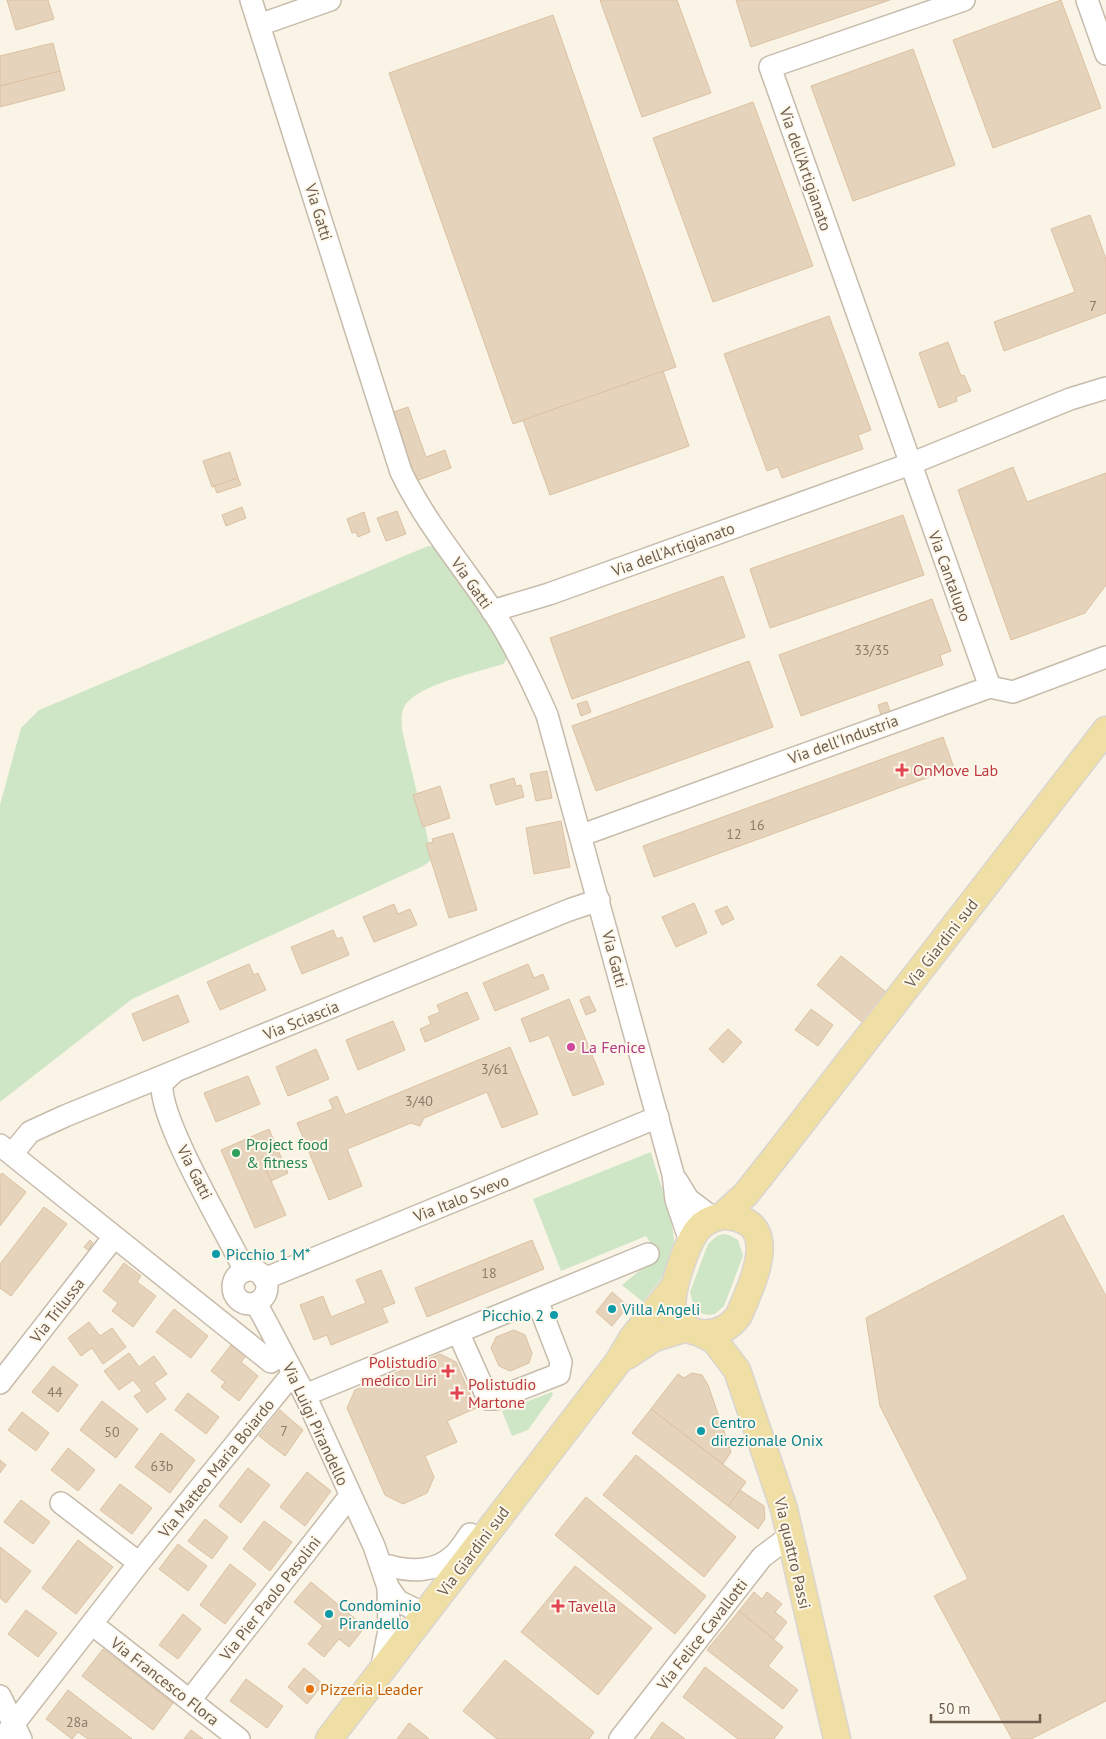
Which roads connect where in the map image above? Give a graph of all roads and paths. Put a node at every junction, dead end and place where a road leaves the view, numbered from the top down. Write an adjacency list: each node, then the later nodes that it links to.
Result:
1 (252, 0): 5 (street, Via Gatti)
2 (330, 0): 5 (street)
3 (964, 0): 8 (street, Via dell'Artigianato)
4 (1087, 0): 6 (street)
5 (259, 24): 9 (street, Via Gatti)
6 (1106, 54)
7 (1106, 388): 8 (street, Via dell'Artigianato)
8 (910, 464): 9 (street, Via dell'Artigianato); 11 (street, Via Cantalupo)
9 (492, 611): 13 (street, Via Gatti)
10 (1106, 657): 11 (street)
11 (990, 687): 13 (street, Via dell'Industria)
12 (1106, 730): 18 (main road, Via Giardini sud)
13 (582, 835): 14 (street, Via Gatti)
14 (599, 900): 15 (street, Via Sciascia); 16 (street, Via Gatti)
15 (173, 1073): 17 (street, Via Sciascia); 25 (street, Via Gatti)
16 (658, 1117): 19 (street, Via Gatti); 25 (street, Via Italo Svevo)
17 (6, 1149): 21 (street, Via Luigi Pirandello)
18 (776, 1156): 20 (main road, Via Giardini sud); 22 (main road, Via Giardini sud)
19 (674, 1174): 20 (street, Via Gatti); 23 (street, Via Gatti)
20 (718, 1217): 22 (main road); 23 (main road, Via Giardini sud)
21 (114, 1237): 30 (street, Via Luigi Pirandello); 38 (street, Via Trilussa)
22 (759, 1241): 31 (main road, Via Giardini sud)
23 (691, 1244): 26 (main road, Via Giardini sud)
24 (648, 1254): 28 (street)
25 (255, 1275): 27 (street); 29 (street)
26 (674, 1287): 32 (main road, Via Giardini sud); 35 (main road, Via Giardini sud)
27 (234, 1293): 29 (street); 30 (street)
28 (536, 1300): 33 (street); 33 (street)
29 (256, 1303): 37 (street, Via Luigi Pirandello)
30 (201, 1306): 34 (street, Via Luigi Pirandello)
31 (739, 1315): 32 (main road, Via Giardini sud); 36 (main road, Via quattro Passi)
32 (695, 1331): 35 (main road, Via Giardini sud); 36 (main road, Via quattro Passi)
33 (458, 1332): 39 (street)
34 (271, 1362)
35 (618, 1362): 42 (main road, Via Giardini sud)
36 (737, 1370): 43 (main road, Via quattro Passi)
37 (293, 1373): 39 (street, Via Luigi Pirandello); 45 (street, Via Matteo Maria Boiardo)
38 (0, 1384)
39 (305, 1395): 40 (street, Via Luigi Pirandello)
40 (350, 1496): 44 (street, Via Luigi Pirandello); 52 (street, Via Pier Paolo Pasolini)
41 (61, 1503): 45 (street)
42 (502, 1513): 46 (street); 48 (main road, Via Giardini sud)
43 (790, 1536): 56 (street, Via Felice Cavallotti); 57 (main road, Via quattro Passi)
44 (374, 1546): 46 (street, Via Luigi Pirandello); 47 (street, Via Luigi Pirandello)
45 (138, 1562): 49 (street, Via Matteo Maria Boiardo)
46 (390, 1566): 48 (street, Via Luigi Pirandello)
47 (388, 1587): 48 (street, Via Luigi Pirandello); 50 (street, Via Luigi Pirandello)
48 (425, 1614): 50 (main road, Via Giardini sud)
49 (92, 1624): 52 (street, Via Francesco Flora); 53 (street, Via Matteo Maria Boiardo)
50 (381, 1671): 55 (main road, Via Giardini sud)
51 (0, 1696): 53 (street)
52 (190, 1700): 54 (street, Via Francesco Flora)
53 (12, 1734)
54 (239, 1739)
55 (329, 1739)
56 (620, 1739)
57 (836, 1739)

